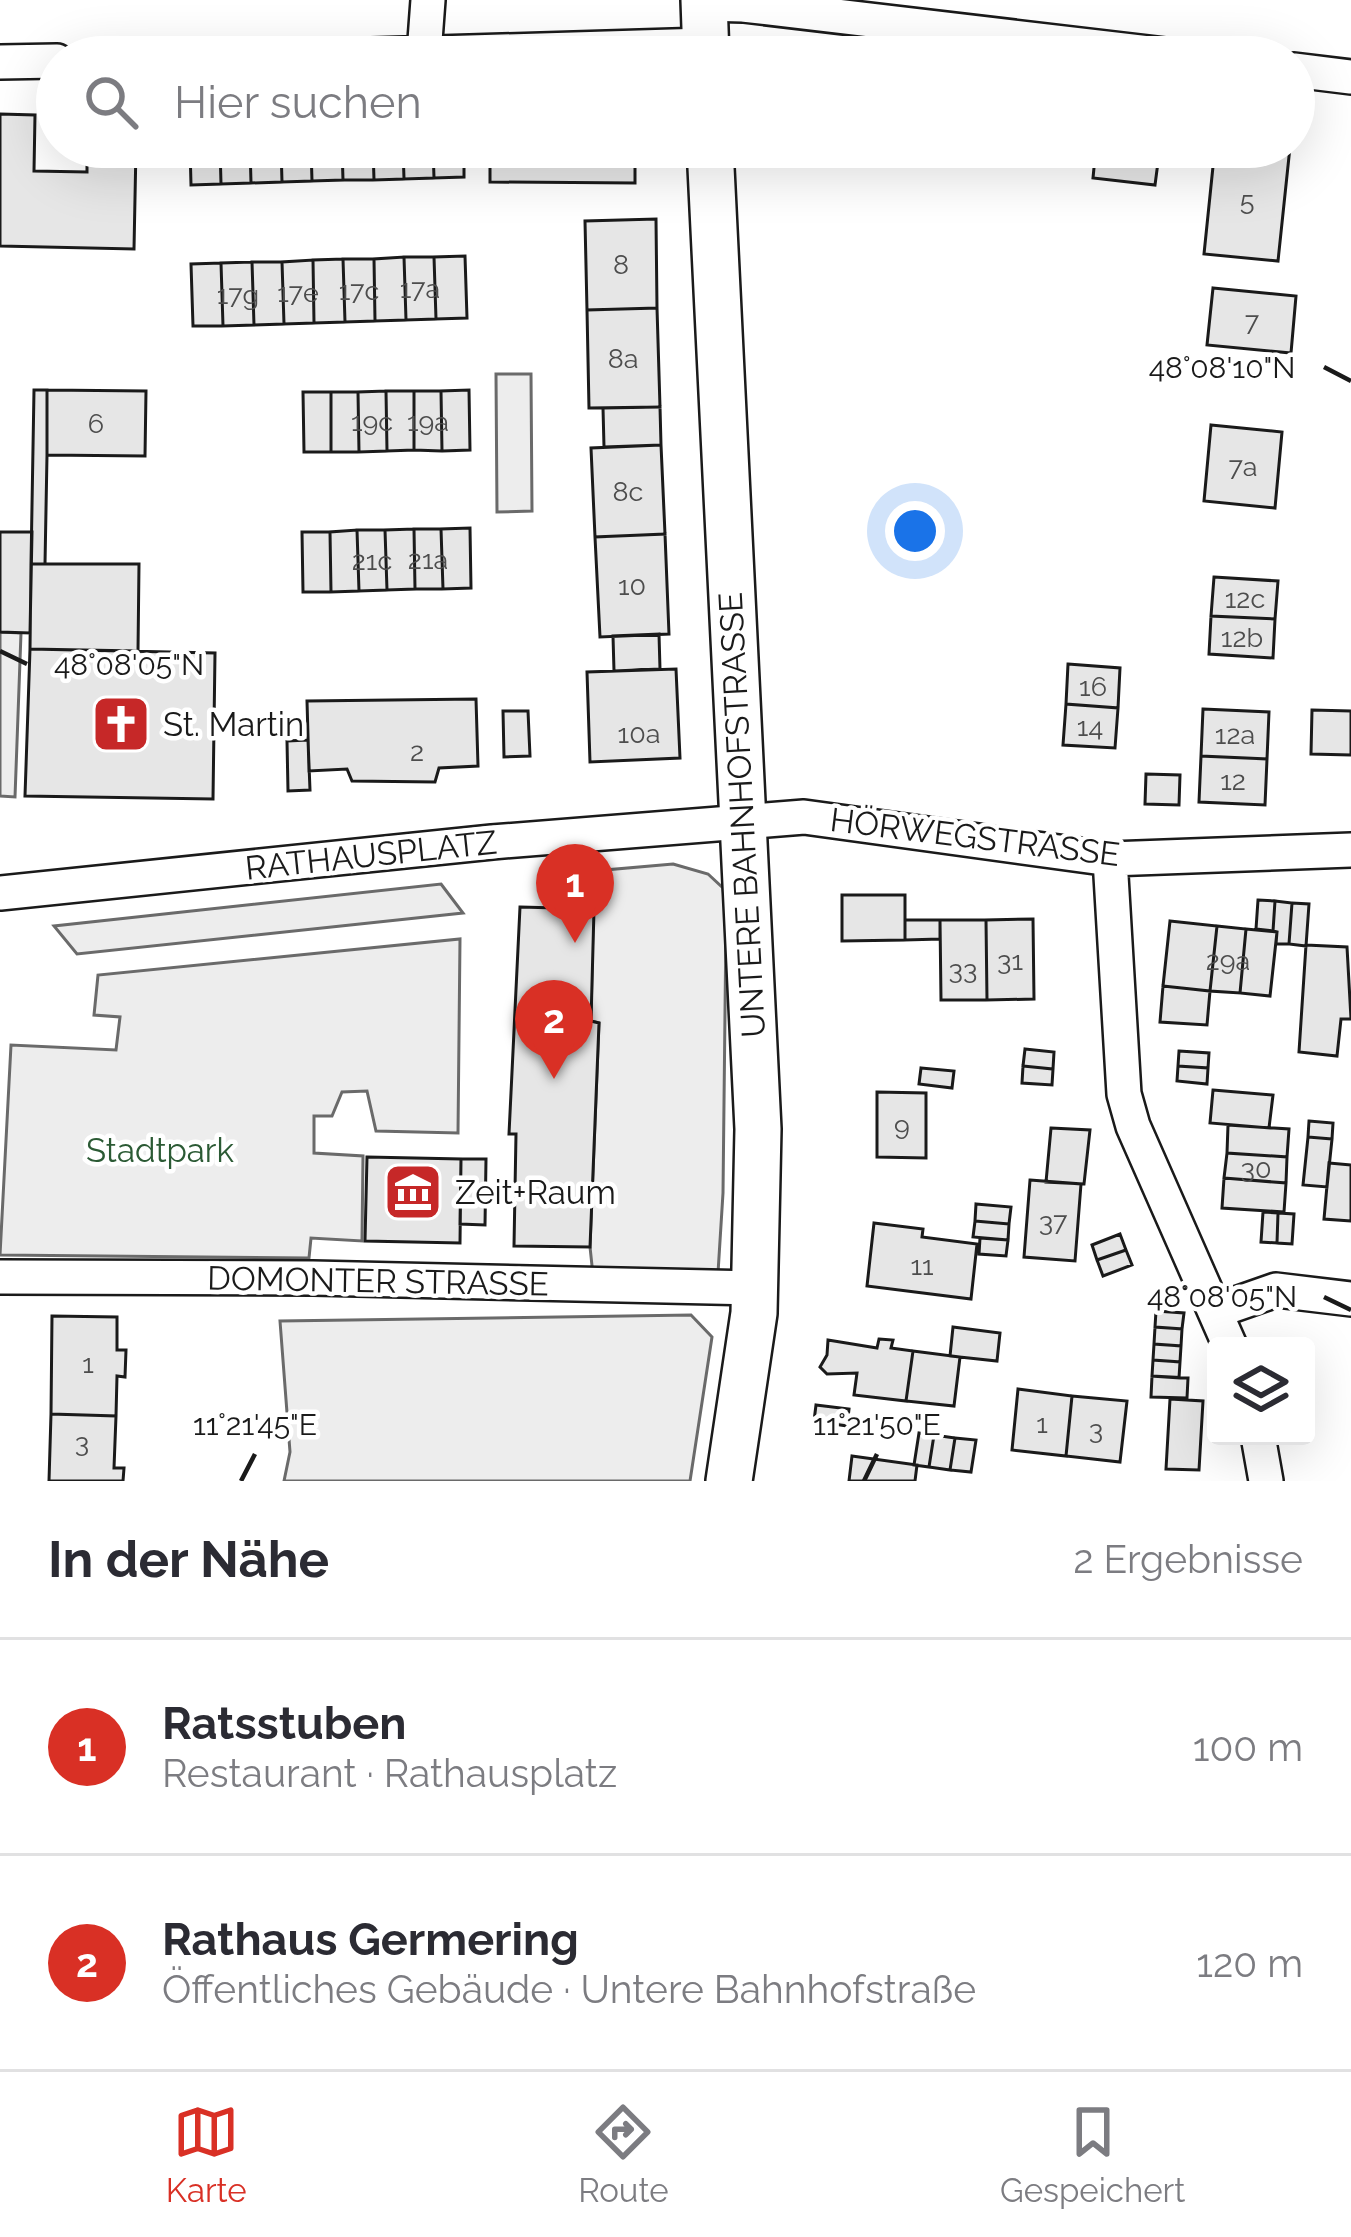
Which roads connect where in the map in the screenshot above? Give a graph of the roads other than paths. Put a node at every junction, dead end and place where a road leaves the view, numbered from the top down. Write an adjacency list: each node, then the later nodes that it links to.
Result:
1 (428, 0): 3 (street)
2 (705, 27): 4 (street); 5 (street)
3 (425, 36)
4 (615, 36)
5 (1005, 36)
6 (36, 61): 7 (street)
7 (0, 62)
8 (1315, 73): 9 (street)
9 (1351, 77)
10 (711, 168): 11 (street, UNTERE BAHNHOFSTRASSE)
11 (742, 821): 13 (street, HÖRWEGSTRASSE); 14 (street, RATHAUSPLATZ); 16 (street, UNTERE BAHNHOFSTRASSE)
12 (1351, 850): 13 (street, HÖRWEGSTRASSE)
13 (1110, 860): 18 (street)
14 (0, 893)
15 (0, 1277): 16 (street, DOMONTER STRASSE)
16 (756, 1288): 21 (street, UNTERE BAHNHOFSTRASSE)
17 (1351, 1298): 18 (street)
18 (1216, 1311): 19 (street)
19 (1226, 1337)
20 (1260, 1445): 22 (street)
21 (729, 1481)
22 (1266, 1481)

